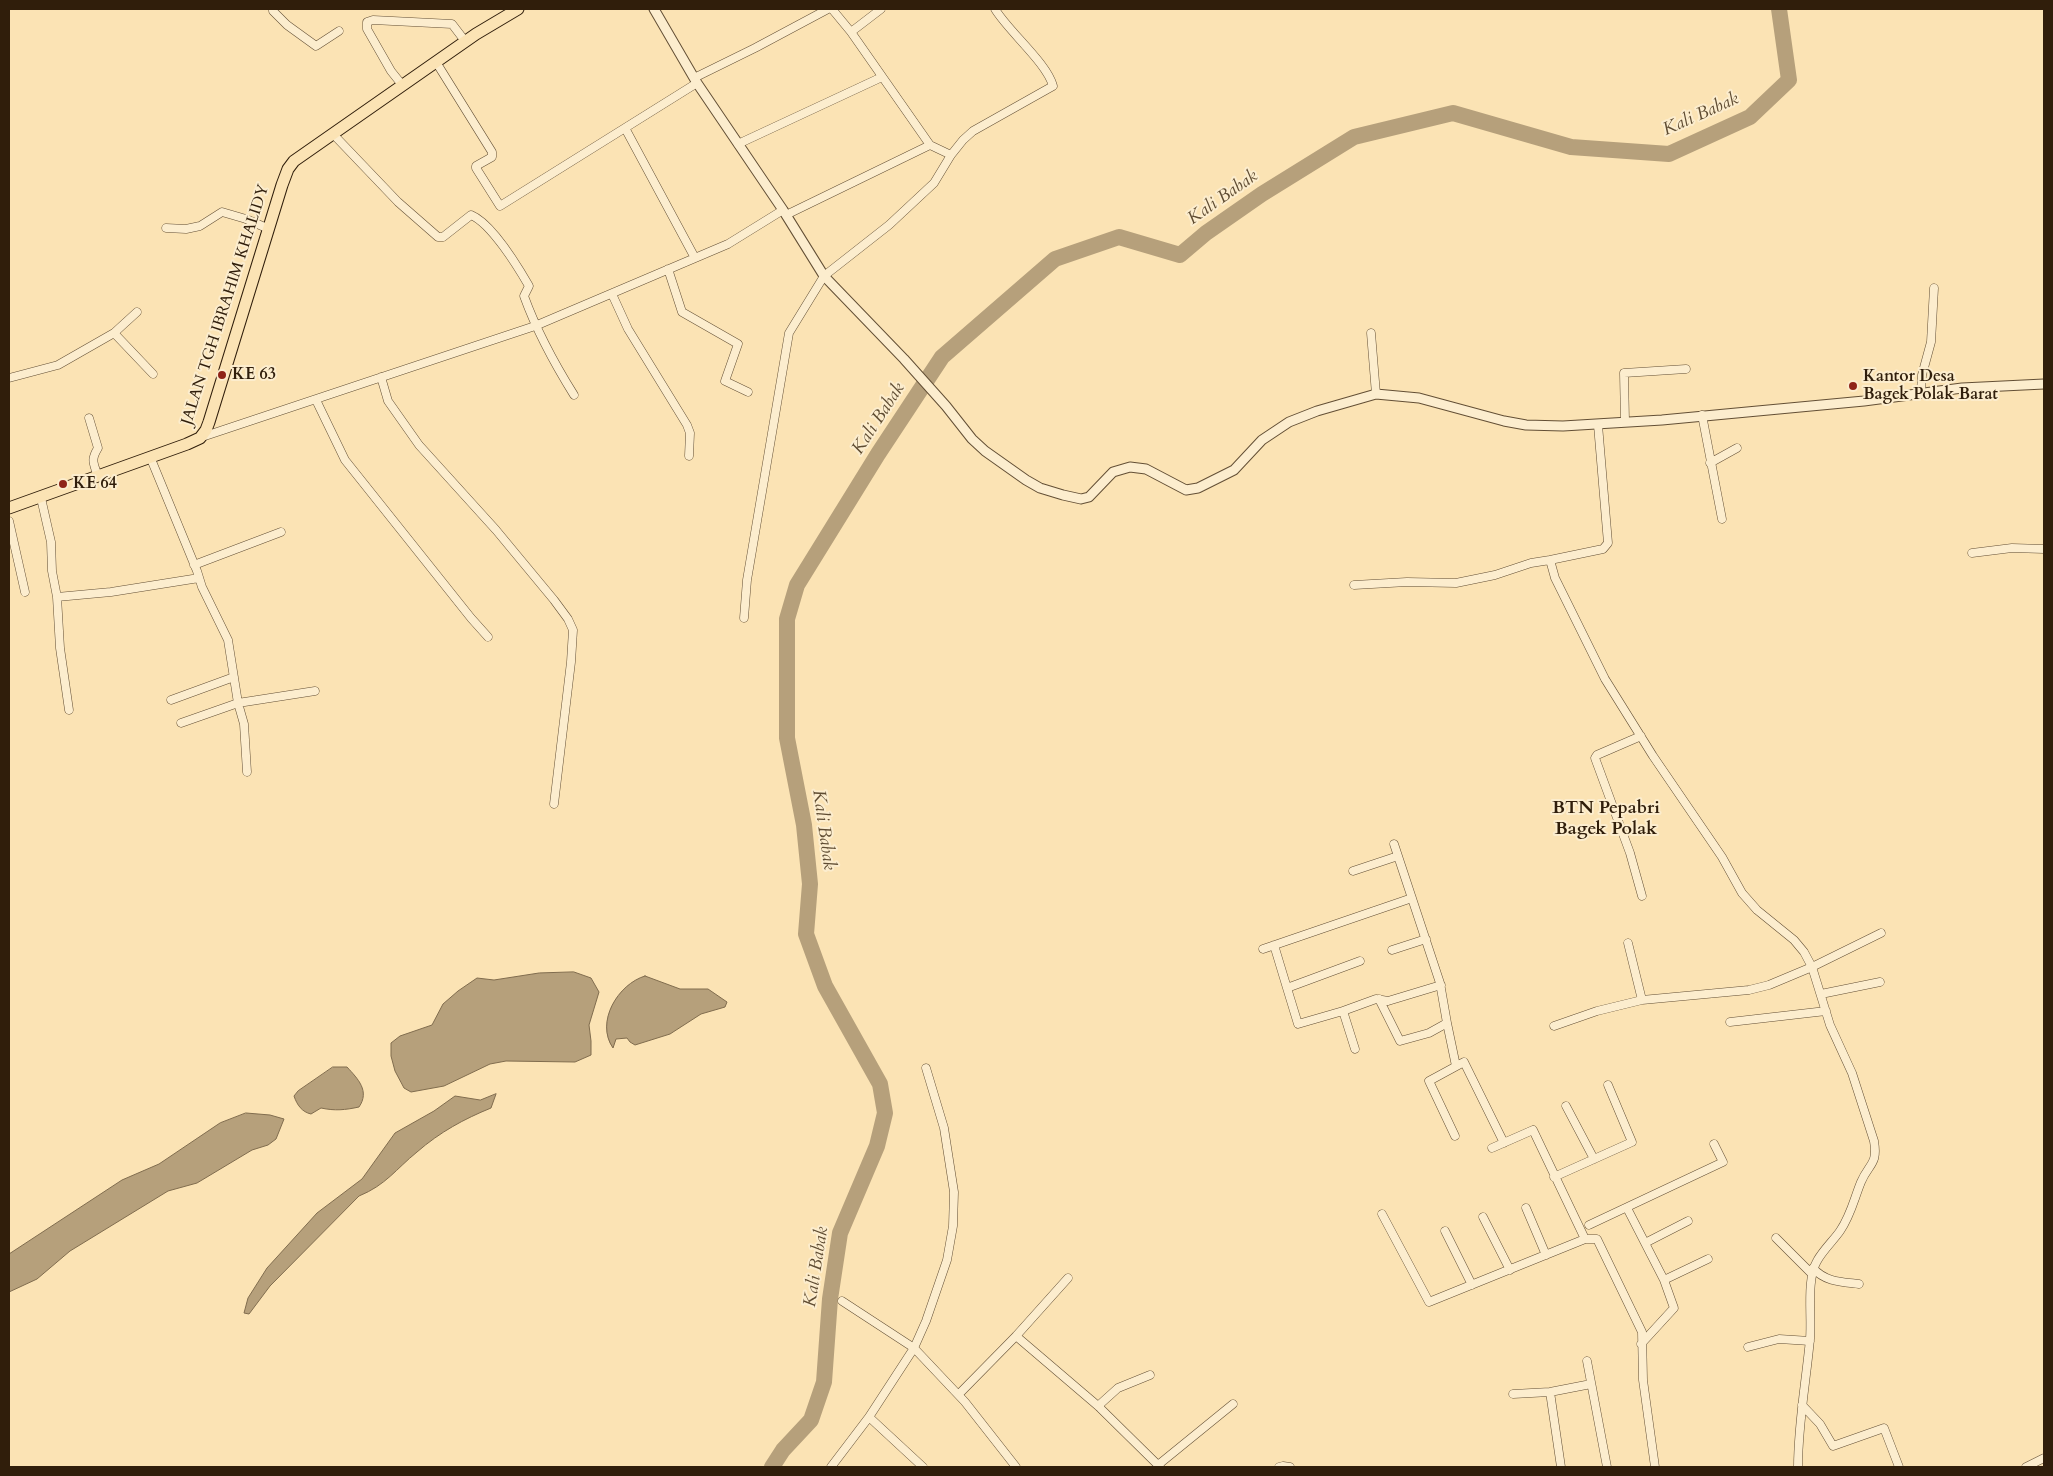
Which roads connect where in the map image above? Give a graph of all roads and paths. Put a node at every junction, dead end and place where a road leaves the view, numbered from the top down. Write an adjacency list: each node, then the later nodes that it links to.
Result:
1 (273, 9): 8 (street)
2 (518, 9): 10 (main road, JALAN TGH IBRAHIM KHALIDY)
3 (654, 9): 13 (street)
4 (828, 9): 13 (street)
5 (832, 9): 9 (street)
6 (882, 9): 9 (street)
7 (995, 9): 19 (street)
8 (339, 31)
9 (851, 32): 12 (street)
10 (465, 41): 11 (main road, JALAN TGH IBRAHIM KHALIDY); 14 (street)
11 (436, 62): 14 (main road, JALAN TGH IBRAHIM KHALIDY); 15 (street)
12 (882, 77): 17 (street); 18 (street)
13 (695, 81): 15 (street); 17 (street)
14 (403, 86): 16 (main road, JALAN TGH IBRAHIM KHALIDY)
15 (626, 128): 23 (street)
16 (333, 134): 22 (main road, JALAN TGH IBRAHIM KHALIDY); 29 (street)
17 (738, 144): 20 (street)
18 (930, 145): 19 (street); 20 (street)
19 (950, 155): 25 (street)
20 (785, 213): 23 (street); 25 (street)
21 (166, 228): 22 (street)
22 (268, 229): 46 (main road, JALAN TGH IBRAHIM KHALIDY)
23 (695, 258): 24 (street)
24 (668, 269): 27 (street); 37 (street)
25 (824, 276): 39 (street); 65 (street)
26 (1934, 288): 38 (street)
27 (612, 294): 29 (street); 48 (street)
28 (138, 312): 30 (street)
29 (535, 326): 34 (street); 40 (street)
30 (114, 333): 33 (street); 35 (street)
31 (1371, 333): 39 (street)
32 (1686, 369): 44 (street)
33 (152, 374)
34 (381, 377): 41 (street); 75 (street)
35 (9, 378)
36 (2044, 384): 38 (street)
37 (748, 392)
38 (1921, 392): 42 (street)
39 (1376, 394): 45 (street)
40 (574, 395)
41 (316, 400): 46 (street); 66 (street)
42 (1702, 415): 44 (street); 50 (street)
43 (90, 418): 51 (street)
44 (1626, 422): 45 (street)
45 (1598, 425): 59 (street)
46 (200, 438): 49 (main road, JALAN TGH IBRAHIM KHALIDY)
47 (1737, 448): 50 (street)
48 (689, 456)
49 (151, 459): 51 (main road, JALAN TGH IBRAHIM KHALIDY); 60 (street)
50 (1710, 463): 54 (street)
51 (98, 477): 52 (main road, JALAN TGH IBRAHIM KHALIDY)
52 (41, 498): 53 (main road, JALAN TGH IBRAHIM KHALIDY); 64 (street)
53 (9, 508)
54 (1722, 520)
55 (9, 521): 63 (street)
56 (281, 532): 60 (street)
57 (2044, 549): 58 (street)
58 (1972, 553)
59 (1550, 560): 62 (street); 73 (street)
60 (194, 565): 61 (street)
61 (199, 578): 64 (street); 67 (street)
62 (1354, 585)
63 (26, 592)
64 (56, 597): 71 (street)
65 (744, 618)
66 (488, 637)
67 (234, 677): 69 (street); 70 (street)
68 (315, 691): 70 (street)
69 (171, 700)
70 (238, 704): 72 (street); 74 (street)
71 (69, 710)
72 (181, 723)
73 (1641, 736): 79 (street); 88 (street)
74 (248, 772)
75 (554, 804)
76 (1394, 844): 77 (street)
77 (1398, 856): 78 (street); 80 (street)
78 (1353, 871)
79 (1642, 896)
80 (1412, 898): 82 (street); 84 (street)
81 (1881, 933): 88 (street)
82 (1426, 939): 86 (street); 90 (street)
83 (1628, 943): 94 (street)
84 (1274, 945): 85 (street); 91 (street)
85 (1263, 949)
86 (1392, 950)
87 (1360, 961): 91 (street)
88 (1812, 967): 92 (street); 94 (street)
89 (1880, 982): 92 (street)
90 (1440, 985): 93 (street); 97 (street)
91 (1287, 988): 96 (street)
92 (1820, 994): 95 (street)
93 (1379, 999): 96 (street); 97 (street)
94 (1642, 1000): 99 (street)
95 (1826, 1010): 98 (street); 124 (street)
96 (1343, 1011): 100 (street)
97 (1447, 1022): 101 (street)
98 (1730, 1022)
99 (1554, 1026)
100 (1355, 1049)
101 (1456, 1066): 105 (street); 106 (street)
102 (926, 1068): 134 (street)
103 (1608, 1085): 109 (street)
104 (1566, 1106): 109 (street)
105 (1455, 1136)
106 (1504, 1143): 108 (street); 110 (street)
107 (1714, 1144): 112 (street)
108 (1492, 1148)
109 (1594, 1159): 110 (street)
110 (1554, 1177): 119 (street)
111 (1526, 1208): 121 (street)
112 (1627, 1208): 116 (street); 120 (street)
113 (1382, 1214): 128 (street)
114 (1484, 1217): 123 (street)
115 (1688, 1221): 120 (street)
116 (1589, 1225)
117 (1445, 1231): 128 (street)
118 (1776, 1238): 124 (street)
119 (1585, 1240): 121 (street); 132 (street)
120 (1645, 1243): 126 (street)
121 (1546, 1255): 123 (street)
122 (1708, 1259): 126 (street)
123 (1510, 1270): 128 (street)
124 (1813, 1271): 127 (street); 131 (street)
125 (1068, 1278): 130 (street)
126 (1664, 1280): 132 (street)
127 (1859, 1284)
128 (1472, 1285)
129 (842, 1301): 134 (street)
130 (1016, 1336): 139 (street); 143 (street)
131 (1810, 1341): 133 (street); 142 (street)
132 (1641, 1344): 154 (street)
133 (1748, 1347)
134 (914, 1348): 139 (street); 144 (street)
135 (1587, 1360): 137 (street)
136 (1150, 1375): 143 (street)
137 (1591, 1384): 138 (street); 153 (street)
138 (1550, 1392): 140 (street); 152 (street)
139 (959, 1394): 149 (street)
140 (1514, 1394)
141 (1233, 1404): 146 (street)
142 (1802, 1405): 155 (street); 156 (street)
143 (1098, 1406): 146 (street)
144 (869, 1417): 147 (street); 148 (street)
145 (2044, 1458): 157 (street)
146 (1159, 1466)
147 (831, 1467)
148 (924, 1467)
149 (1016, 1467)
150 (1279, 1467): 151 (street)
151 (1290, 1467)
152 (1561, 1467)
153 (1607, 1467)
154 (1655, 1467)
155 (1798, 1467)
156 (1899, 1467)
157 (2026, 1467)

